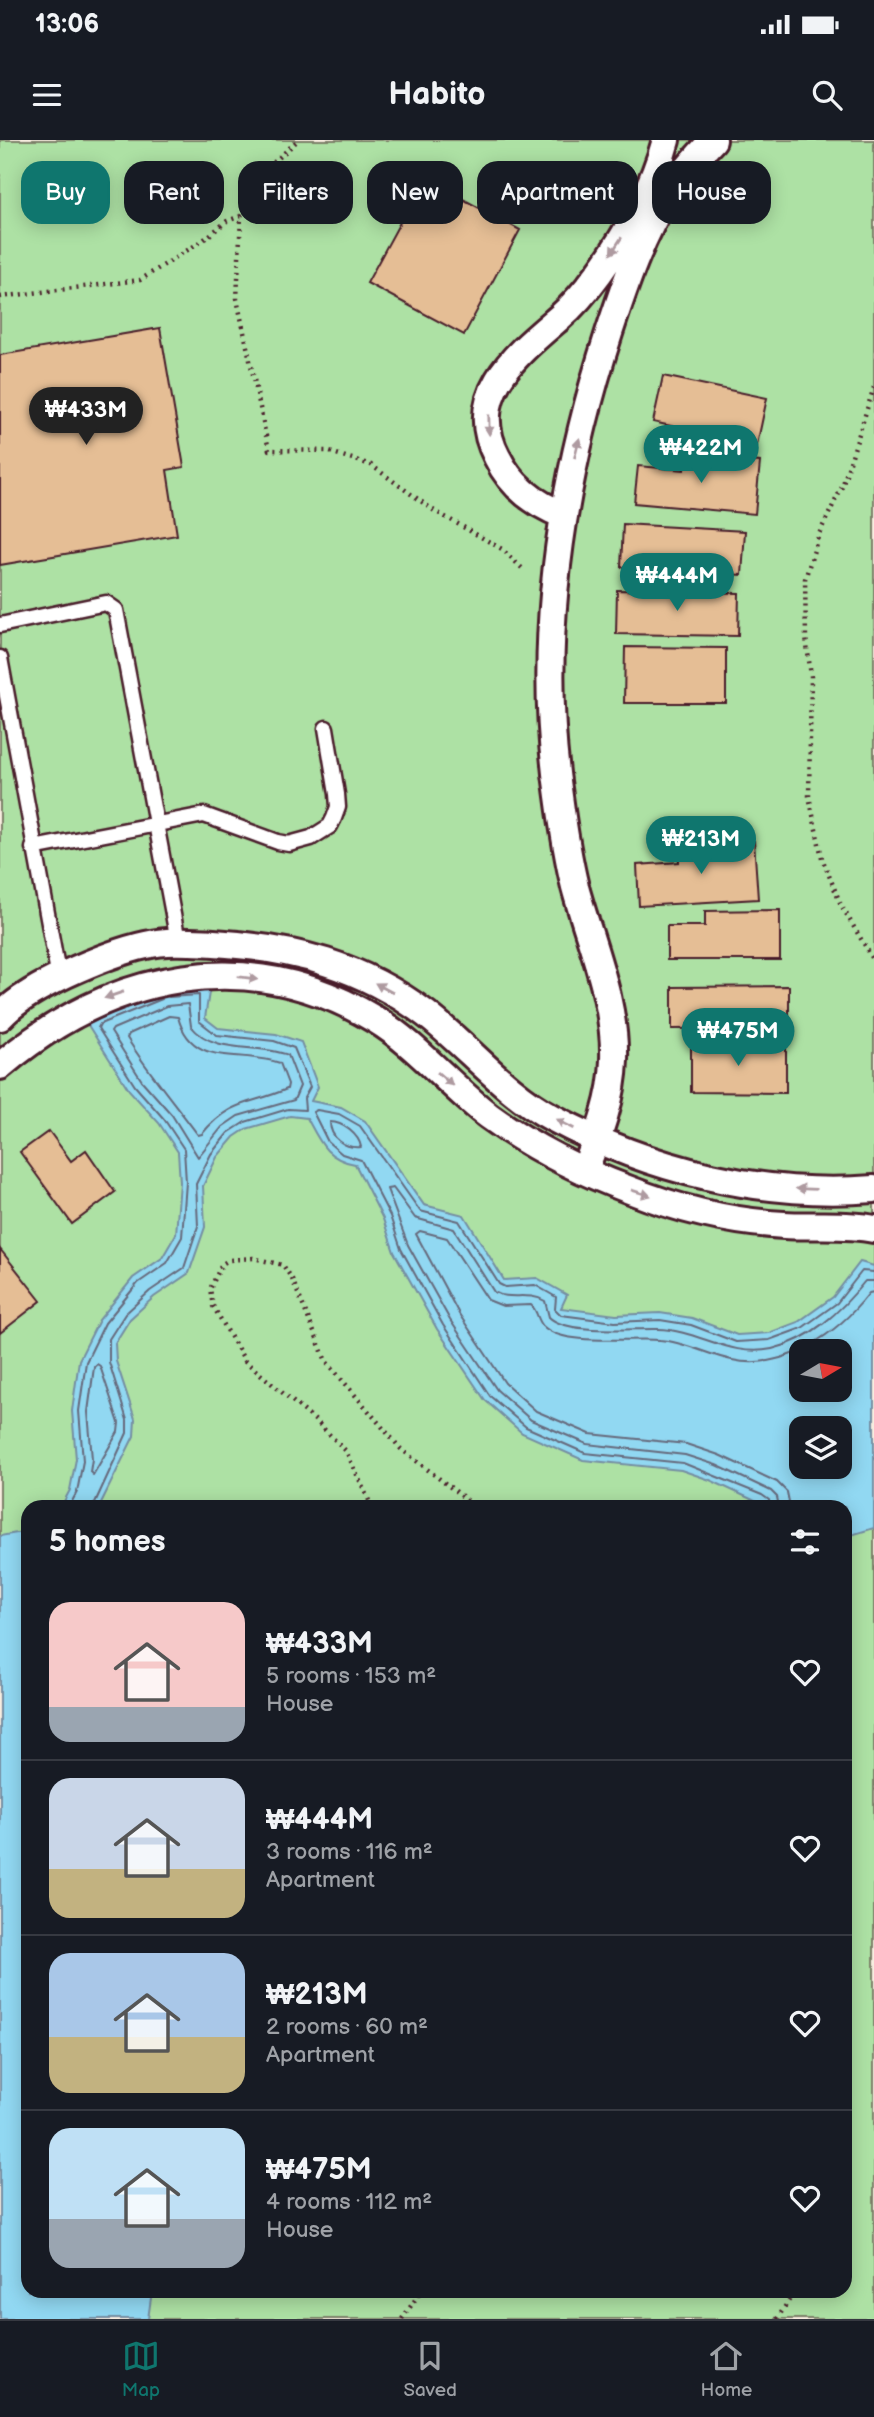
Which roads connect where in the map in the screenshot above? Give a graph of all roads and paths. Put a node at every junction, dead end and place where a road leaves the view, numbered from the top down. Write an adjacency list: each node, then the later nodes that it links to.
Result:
1 (298, 140): 4 (path)
2 (666, 140): 9 (street, one-way to 9)
3 (713, 140): 9 (street, one-way to 3)
4 (275, 161)
5 (238, 217): 7 (path)
6 (241, 224): 10 (path)
7 (0, 297)
8 (874, 387): 17 (path)
9 (564, 515): 10 (street)
10 (553, 596): 23 (street)
11 (0, 625): 14 (lane)
12 (0, 659): 15 (lane)
13 (326, 729): 14 (lane)
14 (154, 824): 15 (lane); 16 (lane)
15 (33, 848): 18 (lane)
16 (178, 941): 18 (street); 19 (street); 23 (street, one-way to 16)
17 (874, 961)
18 (59, 978): 20 (street); 21 (street)
19 (180, 978): 21 (street, one-way to 21); 24 (street, one-way to 24)
20 (0, 1017)
21 (68, 1017): 22 (street)
22 (0, 1066)
23 (596, 1140): 24 (street); 25 (street, one-way to 23)
24 (585, 1169): 26 (street, one-way to 26)
25 (874, 1189)
26 (874, 1229)
27 (369, 1500): 28 (path)
28 (467, 1500)
29 (416, 2298): 31 (path)
30 (790, 2298): 32 (path)
31 (402, 2319)
32 (776, 2319)

